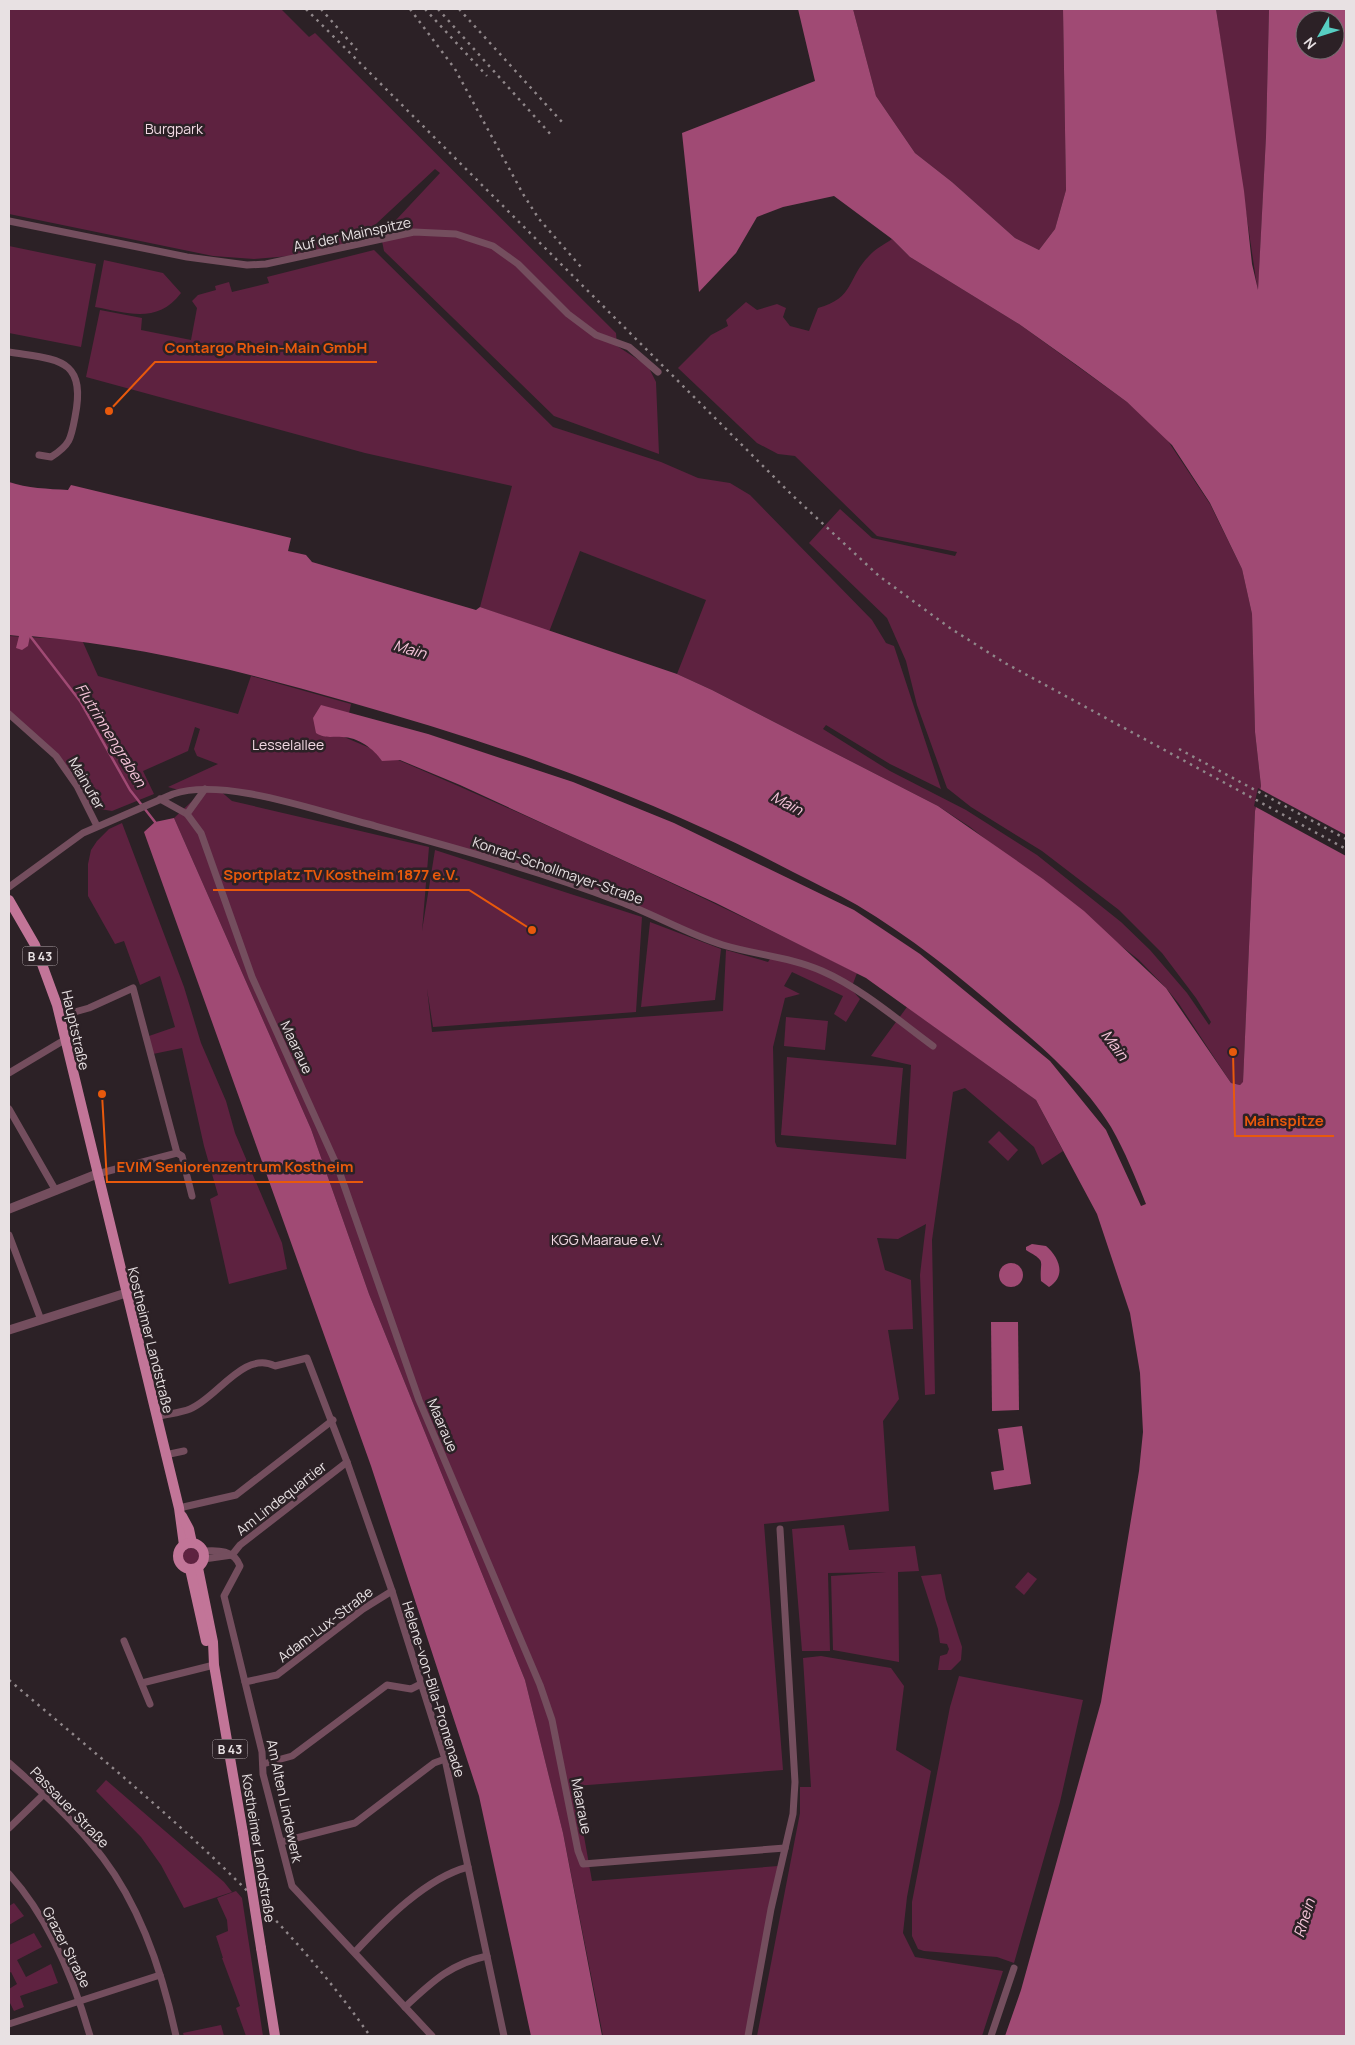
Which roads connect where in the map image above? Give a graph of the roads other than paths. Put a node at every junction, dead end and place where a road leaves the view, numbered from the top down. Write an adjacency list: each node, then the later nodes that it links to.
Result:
1 (9, 221): 3 (street, Auf der Mainspitze)
2 (9, 352): 4 (street)
3 (658, 372)
4 (39, 455)
5 (9, 714): 10 (street, Mainufer)
6 (205, 789): 7 (street, Konrad-Schollmayer-Straße); 9 (street); 15 (street, Konrad-Schollmayer-Straße)
7 (160, 800): 8 (street, Konrad-Schollmayer-Straße); 9 (street, Maaraue)
8 (149, 804): 10 (street, Mainufer)
9 (187, 814): 50 (street, Maaraue)
10 (97, 826): 11 (street)
11 (9, 887)
12 (9, 902): 13 (main road, Hauptstraße / B 43)
13 (60, 1016): 14 (main road, Hauptstraße / B 43); 18 (street)
14 (66, 1039): 16 (street); 19 (main road, Hauptstraße / B 43)
15 (933, 1046)
16 (9, 1073)
17 (9, 1109): 20 (street)
18 (177, 1154): 19 (street); 21 (street)
19 (97, 1174): 20 (street); 24 (main road, Kostheimer Landstraße / B 43)
20 (56, 1191): 22 (street)
21 (192, 1196)
22 (9, 1209)
23 (9, 1235): 25 (street)
24 (126, 1293): 25 (street); 27 (main road, Kostheimer Landstraße / B 43)
25 (41, 1320): 26 (street)
26 (9, 1330)
27 (156, 1417): 28 (street, Helene-von-Bila-Promenade); 30 (main road, Kostheimer Landstraße / B 43)
28 (333, 1420): 31 (street, Helene-von-Bila-Promenade); 32 (street)
29 (184, 1451): 30 (street)
30 (165, 1455): 32 (main road, Kostheimer Landstraße / B 43)
31 (348, 1462): 35 (street, Am Lindequartier); 37 (street, Helene-von-Bila-Promenade)
32 (180, 1510): 34 (main road, Kostheimer Landstraße / B 43)
33 (780, 1529): 50 (street)
34 (188, 1544): 36 (main road); 36 (main road, B 43)
35 (232, 1555): 36 (street); 40 (street, Am Alten Lindewerk)
36 (199, 1562): 39 (main road, Kostheimer Landstraße / B 43)
37 (392, 1590): 40 (street, Adam-Lux-Straße); 42 (street, Helene-von-Bila-Promenade)
38 (124, 1641): 41 (street)
39 (214, 1665): 41 (street); 62 (main road, Kostheimer Landstraße / B 43, bridge)
40 (245, 1682): 46 (street, Am Alten Lindewerk)
41 (142, 1683): 43 (street)
42 (421, 1684): 44 (street, Helene-von-Bila-Promenade); 46 (street)
43 (150, 1704)
44 (445, 1759): 49 (street); 51 (street, Helene-von-Bila-Promenade)
45 (9, 1763): 47 (street, Passauer Straße)
46 (263, 1764): 49 (street, Am Alten Lindewerk)
47 (44, 1794): 48 (street); 56 (street, Passauer Straße)
48 (9, 1828)
49 (281, 1842): 53 (street, Am Alten Lindewerk)
50 (785, 1848): 65 (street)
51 (468, 1867): 53 (street); 54 (street, Helene-von-Bila-Promenade)
52 (9, 1874): 57 (street, Grazer Straße)
53 (354, 1952): 58 (street, Am Alten Lindewerk)
54 (487, 1956): 58 (street); 64 (street, Helene-von-Bila-Promenade)
55 (1014, 1968): 66 (street)
56 (160, 1975): 57 (street); 61 (street, Passauer Straße)
57 (80, 2001): 59 (street); 60 (street, Grazer Straße)
58 (405, 2007): 63 (street, Am Alten Lindewerk)
59 (9, 2024)
60 (90, 2036)
61 (176, 2036)
62 (275, 2036)
63 (432, 2036)
64 (504, 2036)
65 (748, 2036)
66 (991, 2036)

